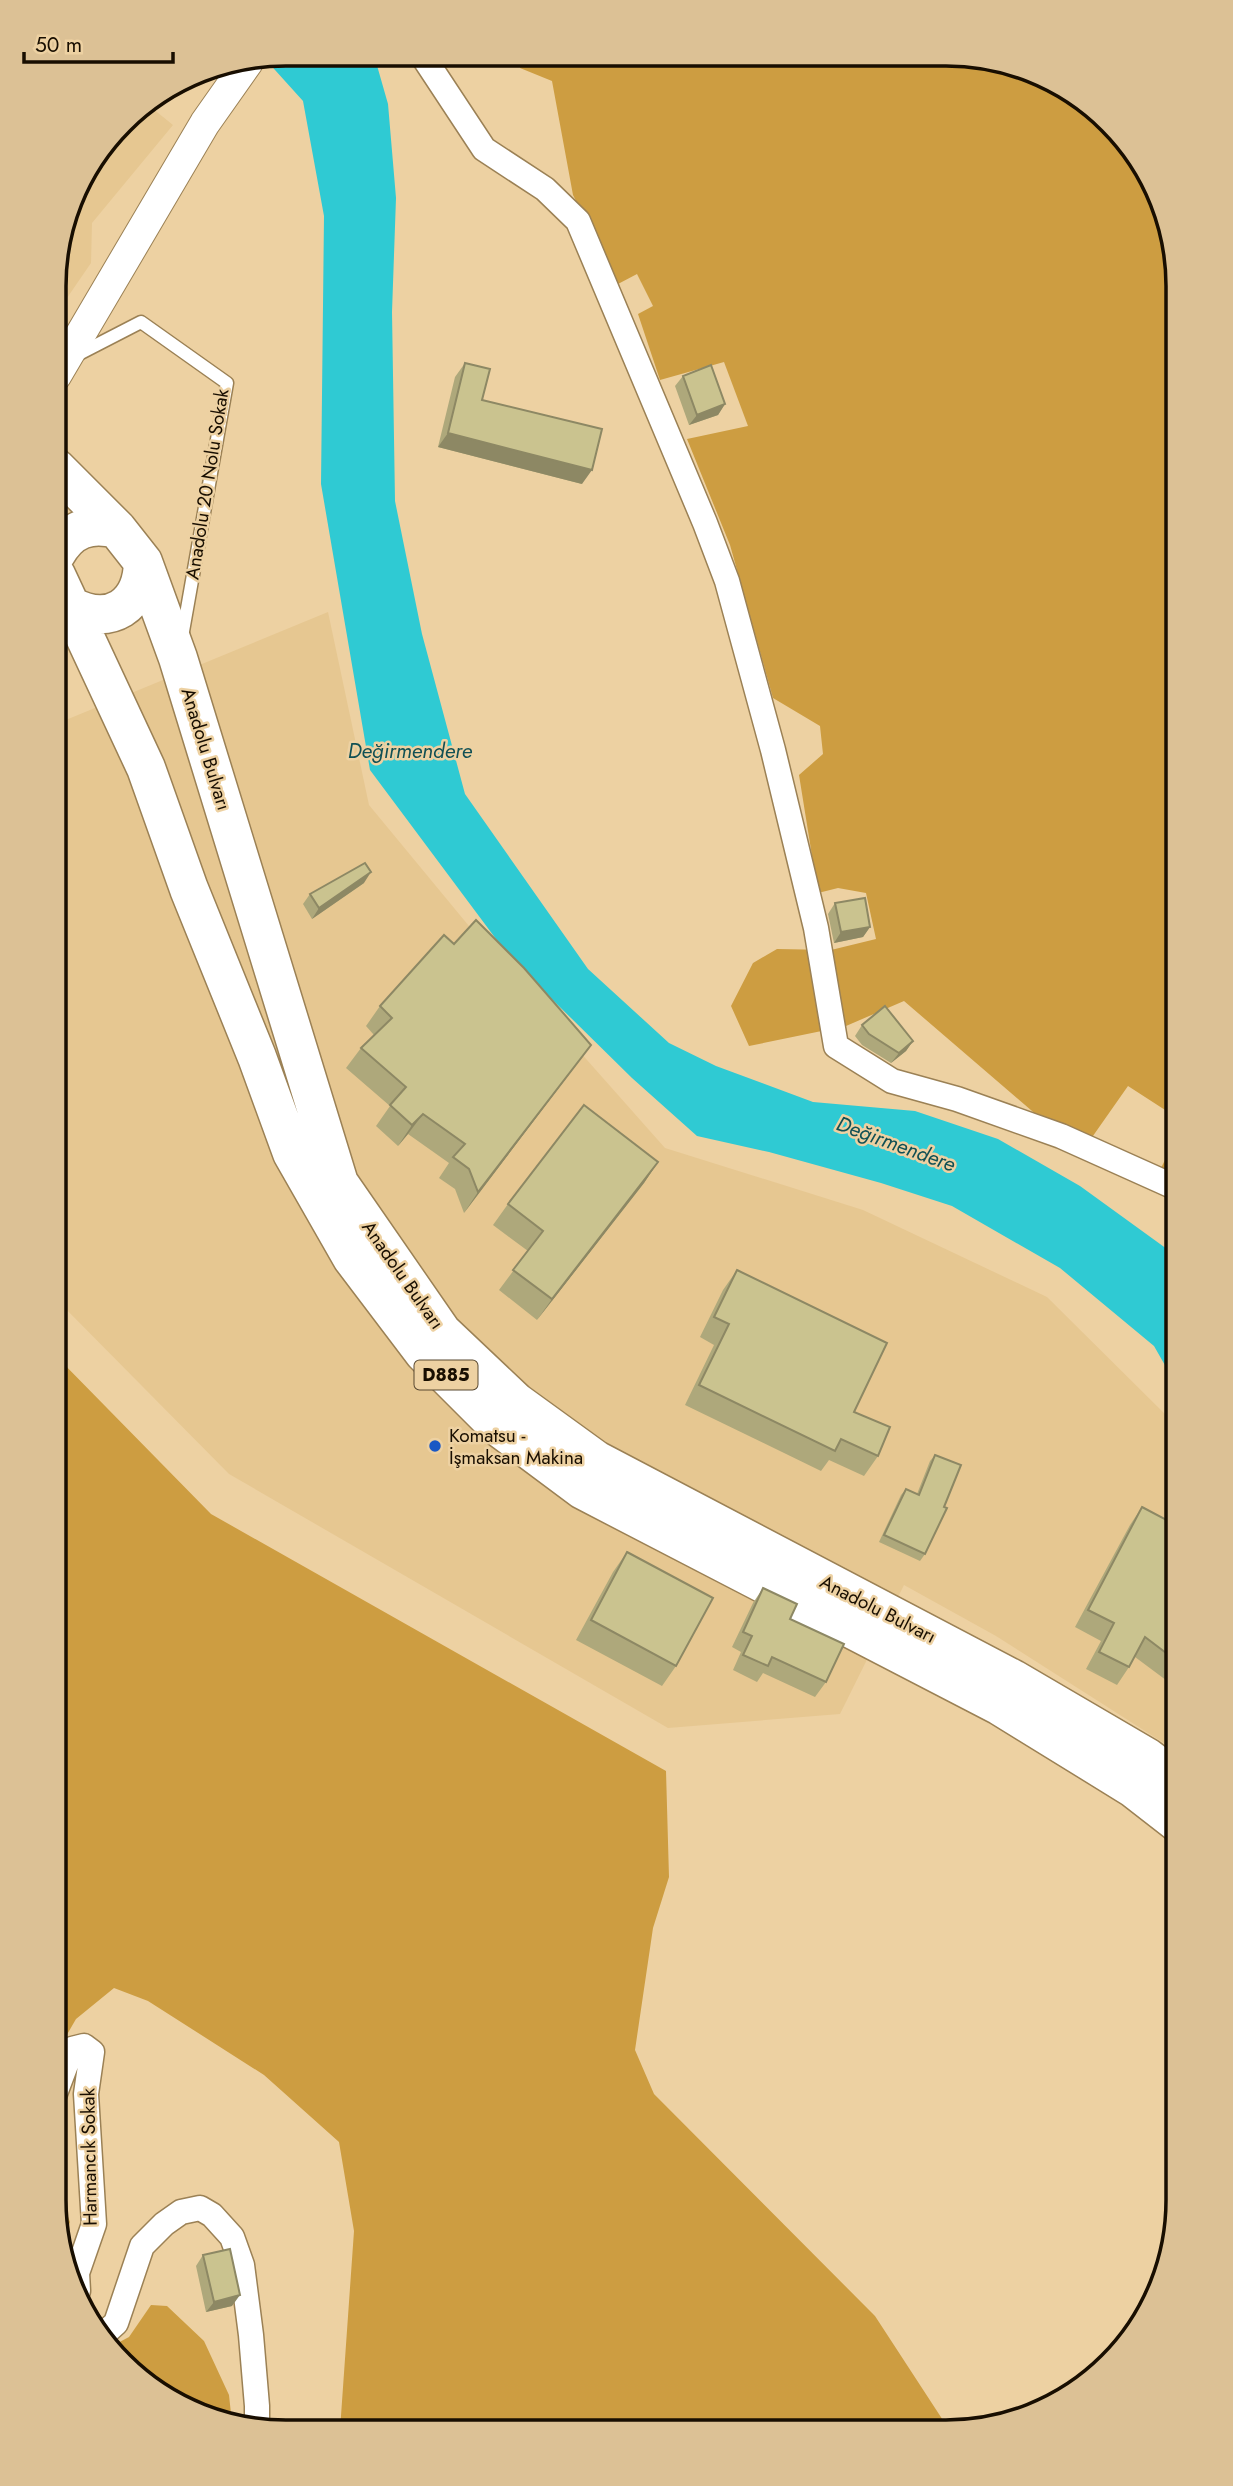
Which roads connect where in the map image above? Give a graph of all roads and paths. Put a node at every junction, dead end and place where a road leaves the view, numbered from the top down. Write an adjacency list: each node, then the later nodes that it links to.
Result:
1 (430, 67): 12 (street)
2 (241, 72): 3 (street)
3 (67, 355)
4 (67, 364): 11 (lane, Anadolu 20 Nolu Sokak)
5 (67, 479): 6 (highway, Anadolu Bulvarı)
6 (117, 529): 7 (highway); 8 (highway, Anadolu Bulvarı)
7 (67, 538)
8 (143, 562): 9 (highway); 11 (highway, Anadolu Bulvarı / D885)
9 (67, 595)
10 (67, 600): 14 (highway, Anadolu Bulvarı / D885)
11 (178, 658): 13 (highway, Anadolu Bulvarı / D885)
12 (1166, 1184)
13 (1166, 1772)
14 (1166, 1814)
15 (67, 2062): 16 (street, Harmancık Sokak)
16 (78, 2270)
17 (109, 2329): 18 (street)
18 (257, 2418)

